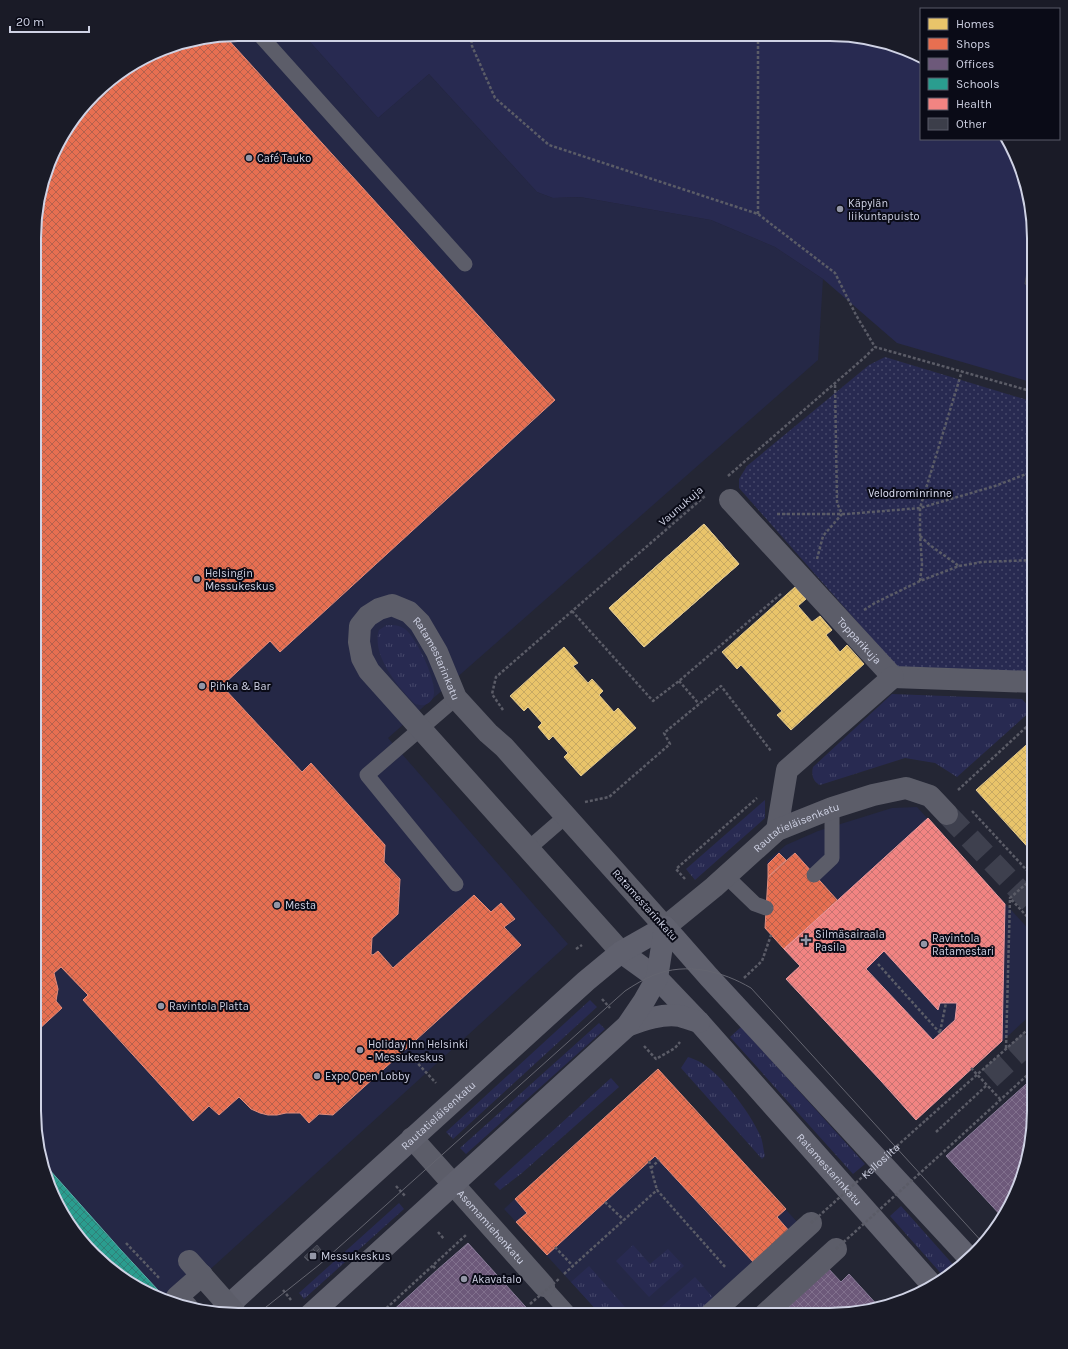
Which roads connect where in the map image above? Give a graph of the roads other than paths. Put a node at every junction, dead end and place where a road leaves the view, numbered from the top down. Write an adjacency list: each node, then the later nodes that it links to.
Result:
1 (265, 41): 2 (lane)
2 (464, 264)
3 (721, 491): 4 (street, Topparikuja)
4 (893, 677): 5 (street); 11 (street)
5 (1027, 682)
6 (456, 698): 7 (lane); 7 (street, Ratamestarinkatu); 10 (street, Ratamestarinkatu)
7 (420, 728): 12 (street, Ratamestarinkatu); 15 (lane)
8 (832, 808): 9 (street, Rautatieläisenkatu); 11 (street, Rautatieläisenkatu); 13 (lane)
9 (947, 814)
10 (566, 816): 12 (lane); 17 (street, Ratamestarinkatu)
11 (777, 830): 14 (street, Rautatieläisenkatu)
12 (528, 849): 18 (street, Ratamestarinkatu)
13 (814, 875)
14 (726, 876): 16 (lane); 17 (street, Rautatieläisenkatu)
15 (456, 884)
16 (766, 908)
17 (665, 927): 18 (street, Rautatieläisenkatu); 19 (street); 26 (street, Ratamestarinkatu)
18 (621, 952): 19 (street, Ratamestarinkatu); 22 (street, Rautatieläisenkatu)
19 (657, 978): 20 (street, Ratamestarinkatu); 21 (street)
20 (699, 1022): 21 (street); 27 (street, Ratamestarinkatu)
21 (627, 1026): 23 (street)
22 (412, 1138): 23 (street, Asemamiehenkatu); 30 (street, Rautatieläisenkatu)
23 (453, 1184): 28 (street, Asemamiehenkatu); 32 (street)
24 (811, 1223): 34 (street)
25 (836, 1249): 35 (street)
26 (965, 1254)
27 (929, 1281)
28 (556, 1282): 33 (lane, Asemamiehenkatu)
29 (183, 1300): 31 (street, bridge)
30 (226, 1308)
31 (232, 1308)
32 (317, 1308)
33 (567, 1308)
34 (717, 1308)
35 (772, 1308)

